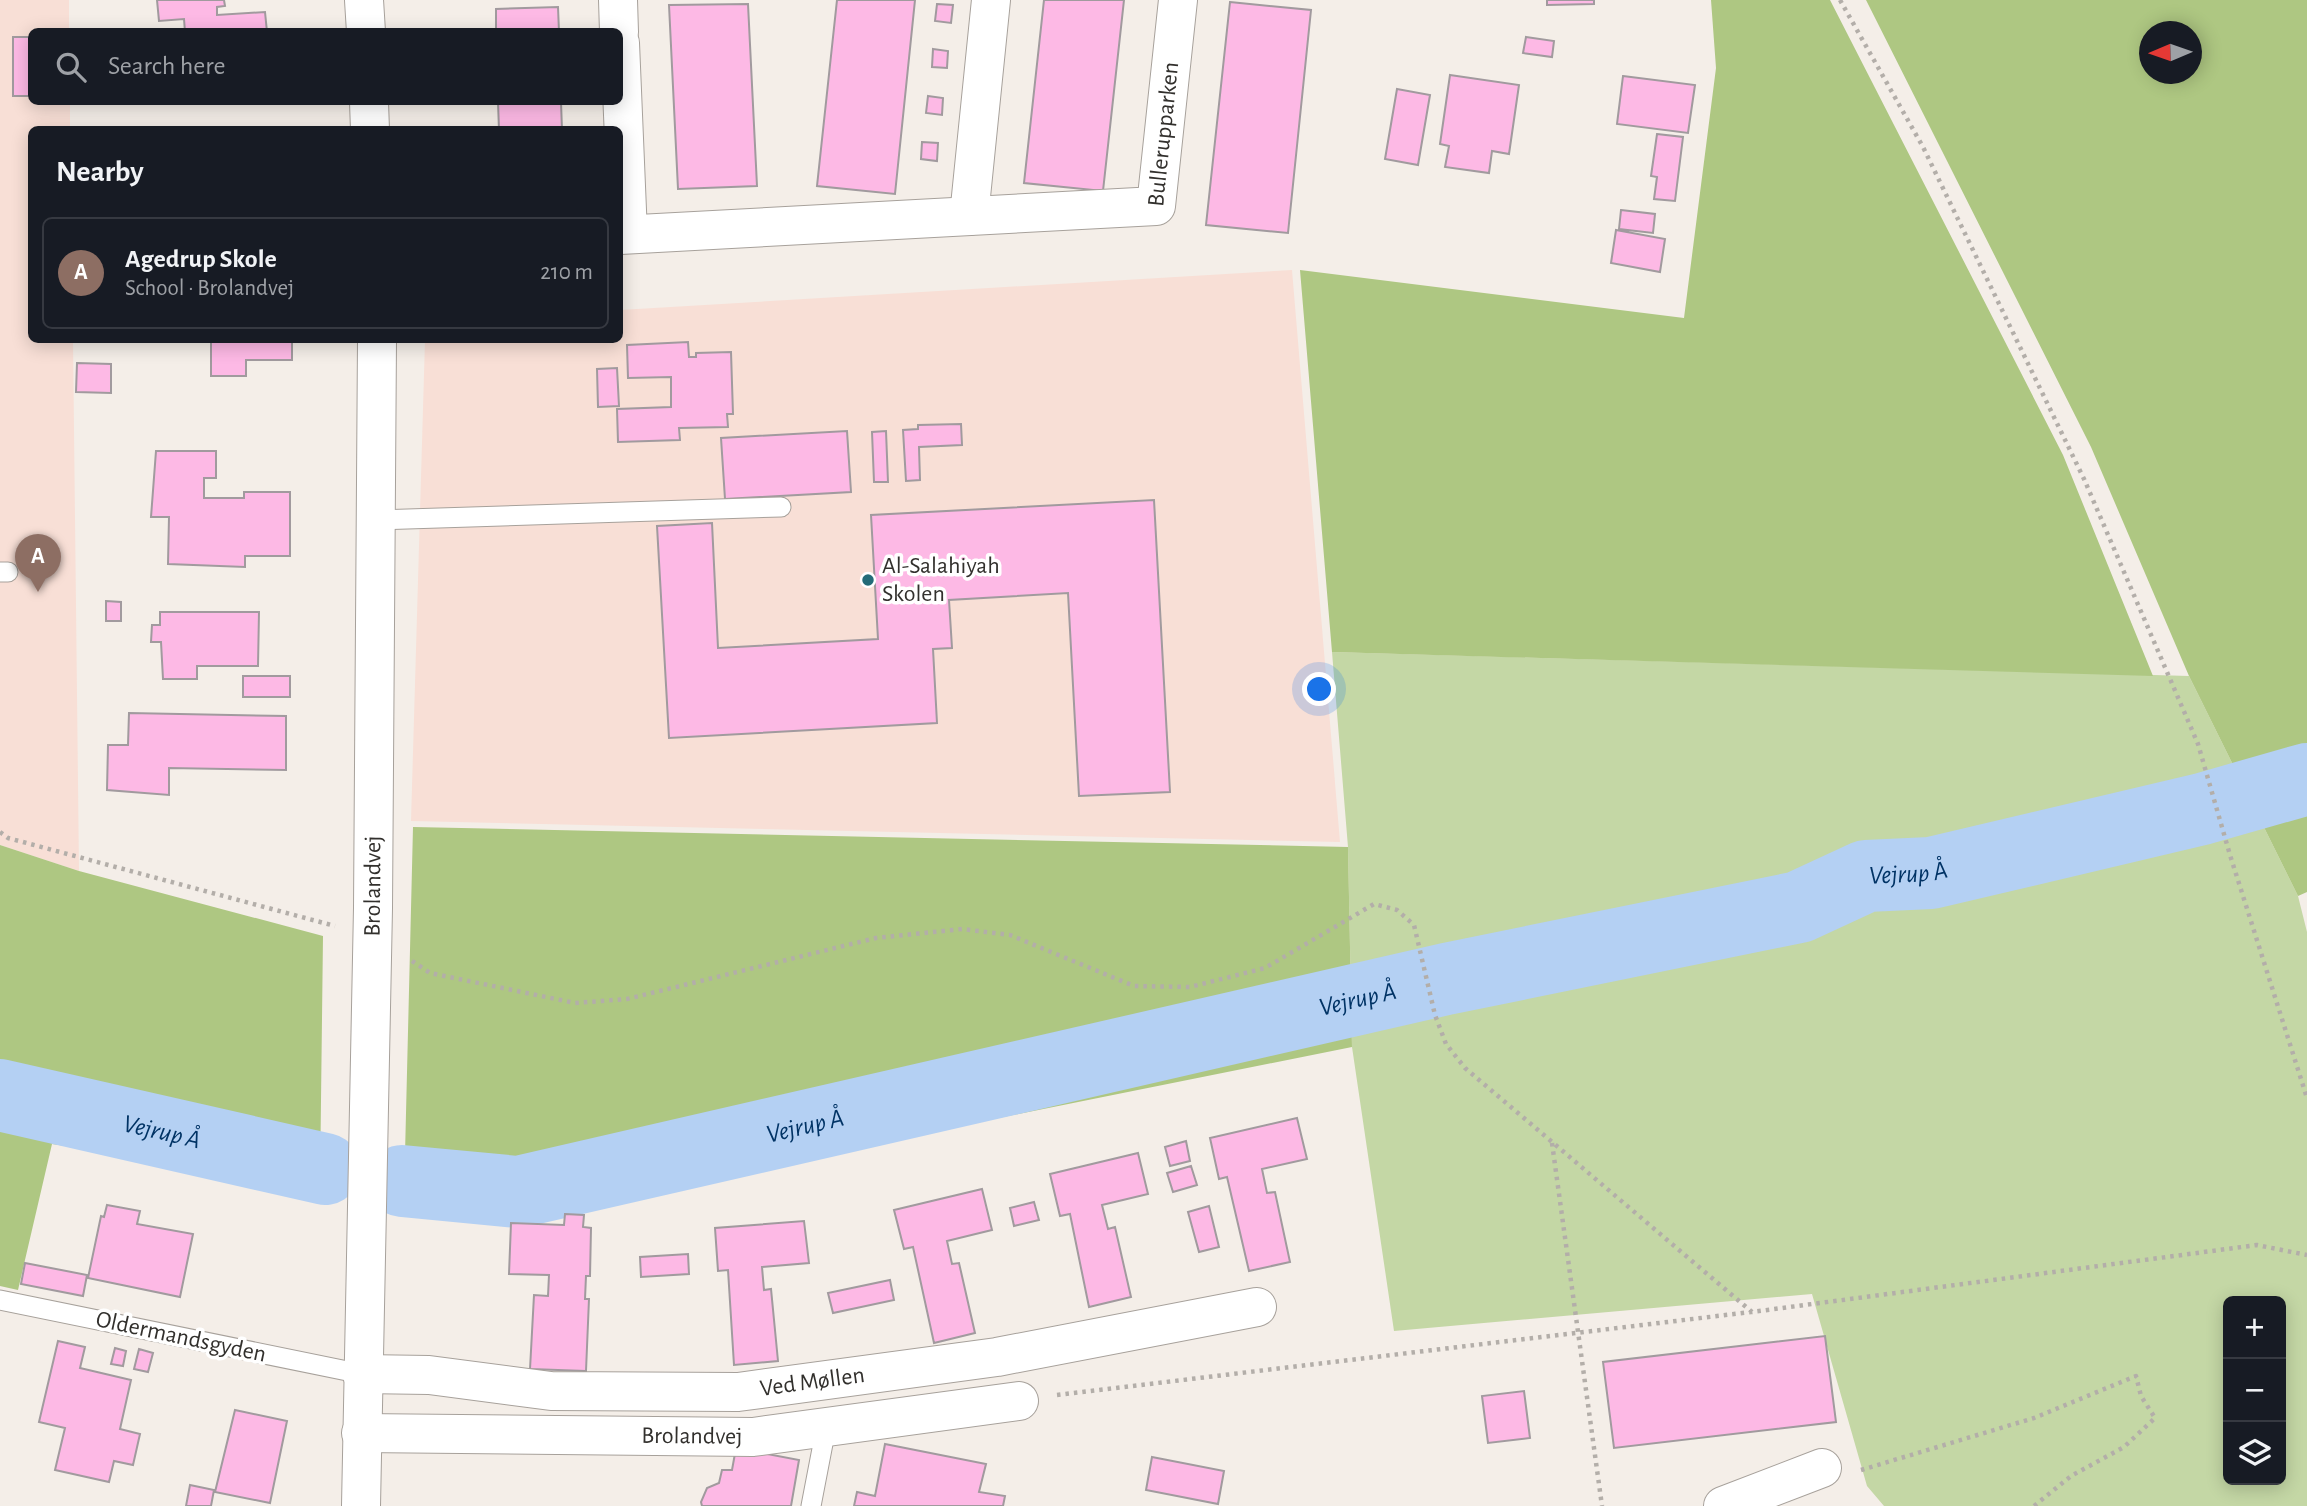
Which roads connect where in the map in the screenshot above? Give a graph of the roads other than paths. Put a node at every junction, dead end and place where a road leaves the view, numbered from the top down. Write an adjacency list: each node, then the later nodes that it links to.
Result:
1 (364, 0): 5 (street)
2 (618, 0): 6 (street)
3 (991, 0): 12 (street)
4 (1178, 0): 12 (street, Bullerupparken)
5 (366, 28)
6 (619, 28)
7 (369, 105): 9 (street)
8 (621, 105): 10 (street, Bullerupparken)
9 (370, 126)
10 (622, 126)
11 (623, 187): 13 (street, Bullerupparken)
12 (969, 216): 13 (street, Bullerupparken)
13 (624, 235)
14 (377, 343): 16 (street, Brolandvej)
15 (781, 507): 16 (lane)
16 (376, 520): 19 (street, Brolandvej)
17 (0, 1300): 19 (lane, Oldermandsgyden)
18 (1257, 1307): 19 (street, Ved Møllen)
19 (362, 1374): 22 (street, Brolandvej)
20 (1019, 1401): 21 (street, Brolandvej)
21 (826, 1428): 22 (street, Brolandvej); 25 (lane)
22 (361, 1433): 24 (street, Brolandvej)
23 (1822, 1468): 26 (street)
24 (361, 1506)
25 (811, 1506)
26 (1723, 1506)

